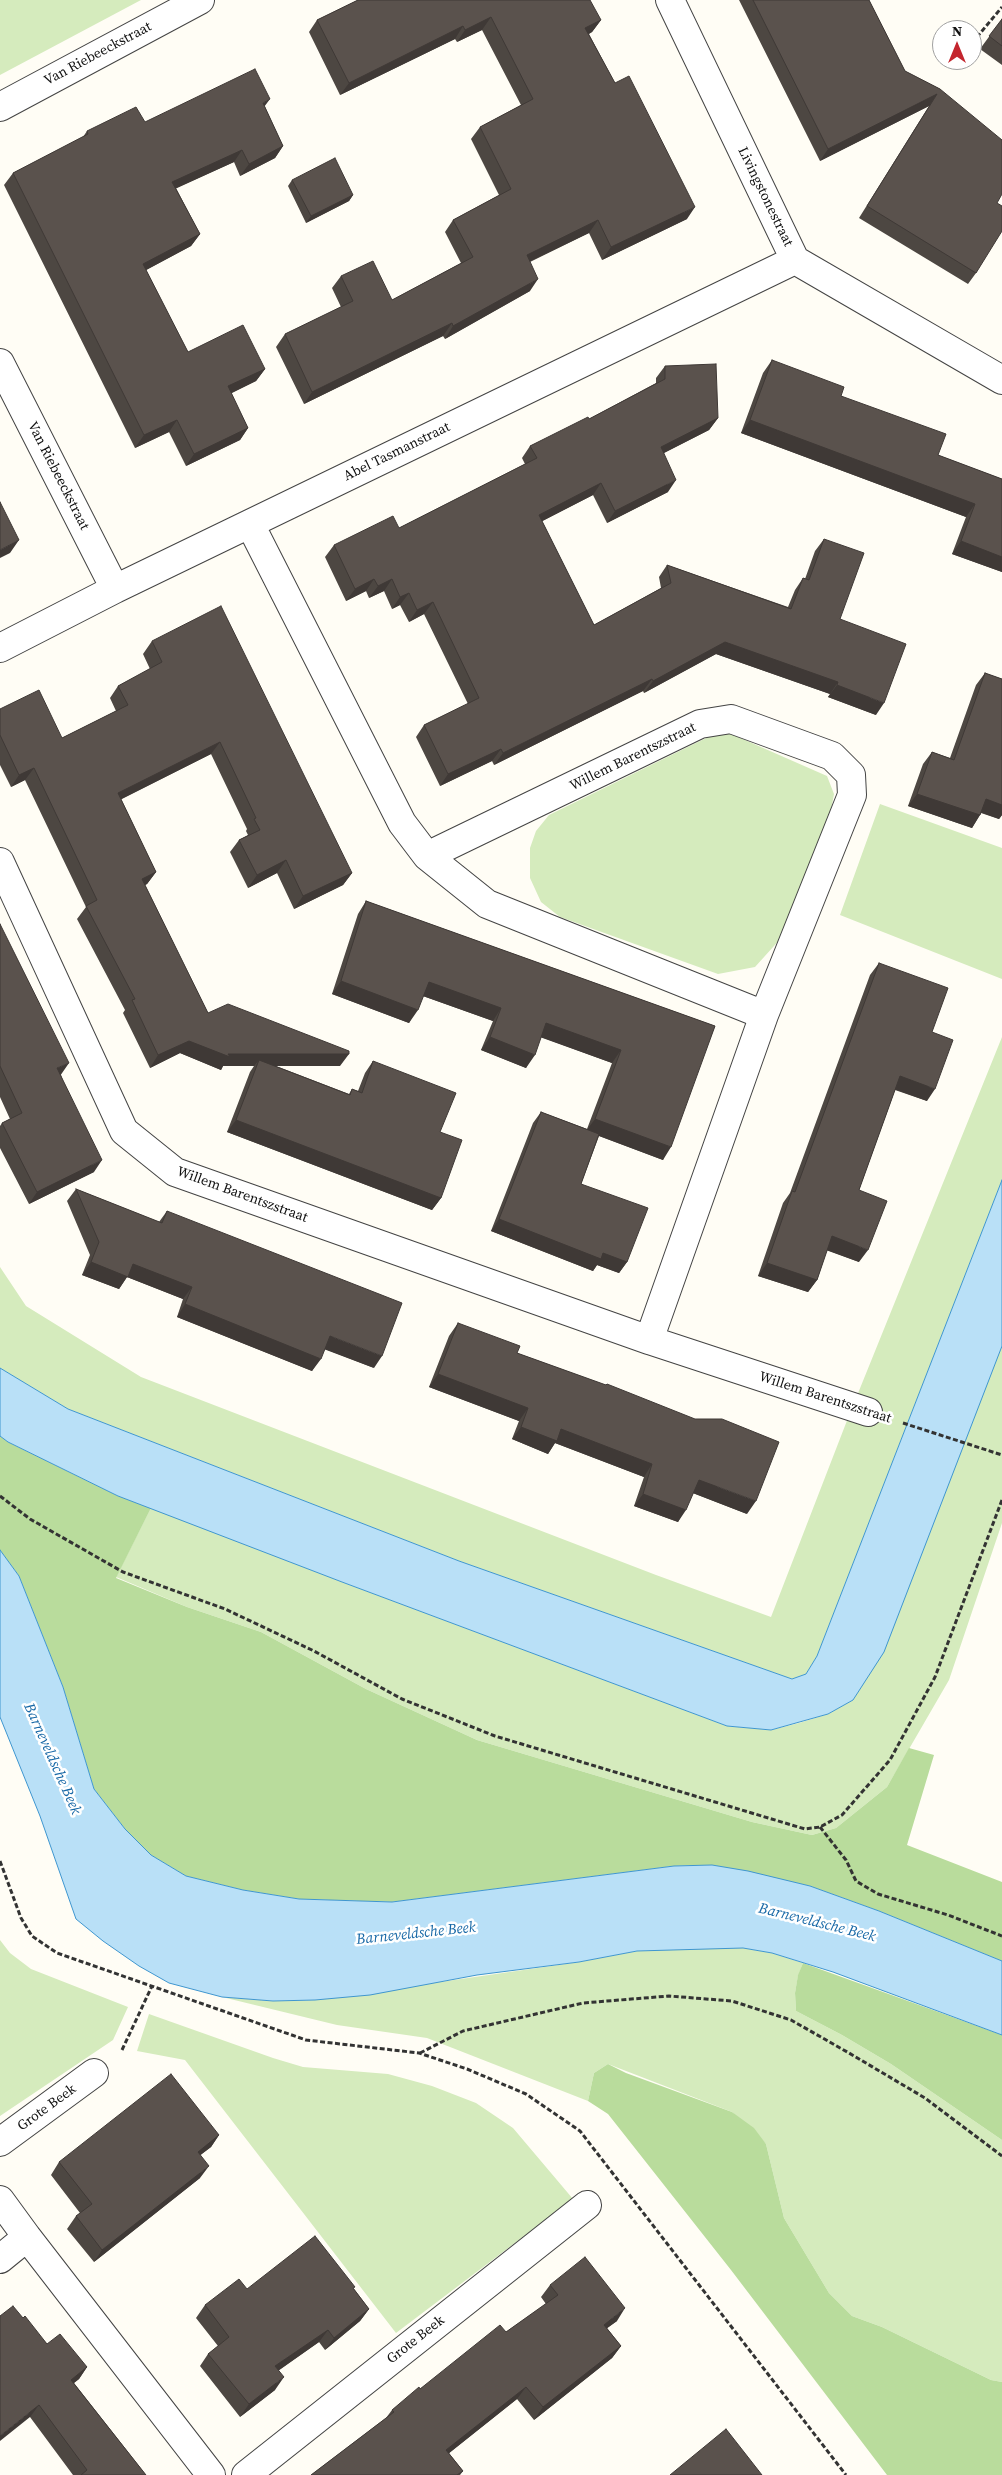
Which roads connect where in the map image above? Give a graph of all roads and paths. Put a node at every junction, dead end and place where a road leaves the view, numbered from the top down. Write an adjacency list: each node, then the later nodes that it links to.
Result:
1 (670, 0): 6 (street, Livingstonestraat)
2 (197, 1): 5 (street, Van Riebeeckstraat)
3 (1002, 7): 4 (path)
4 (982, 31)
5 (0, 107)
6 (795, 260): 8 (street, Livingstonestraat); 9 (street, Abel Tasmanstraat)
7 (0, 363): 10 (street, Van Riebeeckstraat)
8 (1002, 380)
9 (250, 524): 10 (street, Abel Tasmanstraat); 12 (street)
10 (116, 589): 11 (street, Abel Tasmanstraat)
11 (0, 648)
12 (428, 856): 14 (street); 14 (street, Willem Barentszstraat)
13 (0, 862): 15 (street, Willem Barentszstraat)
14 (764, 1015): 15 (street, Willem Barentszstraat)
15 (649, 1340): 16 (street, Willem Barentszstraat)
16 (868, 1412): 17 (path, Willem Barentszstraat)
17 (1002, 1455)
18 (0, 1496): 20 (path)
19 (1002, 1500): 20 (path)
20 (820, 1827): 22 (path)
21 (0, 1861): 23 (path)
22 (1002, 1936)
23 (152, 1986): 24 (path); 25 (path)
24 (419, 2053): 27 (path); 34 (path)
25 (94, 2073): 26 (street, Grote Beek)
26 (0, 2142)
27 (1002, 2156)
28 (0, 2200): 30 (street)
29 (587, 2205): 33 (street, Grote Beek)
30 (26, 2238): 31 (street); 32 (street)
31 (0, 2259)
32 (211, 2475)
33 (246, 2475)
34 (846, 2475)

